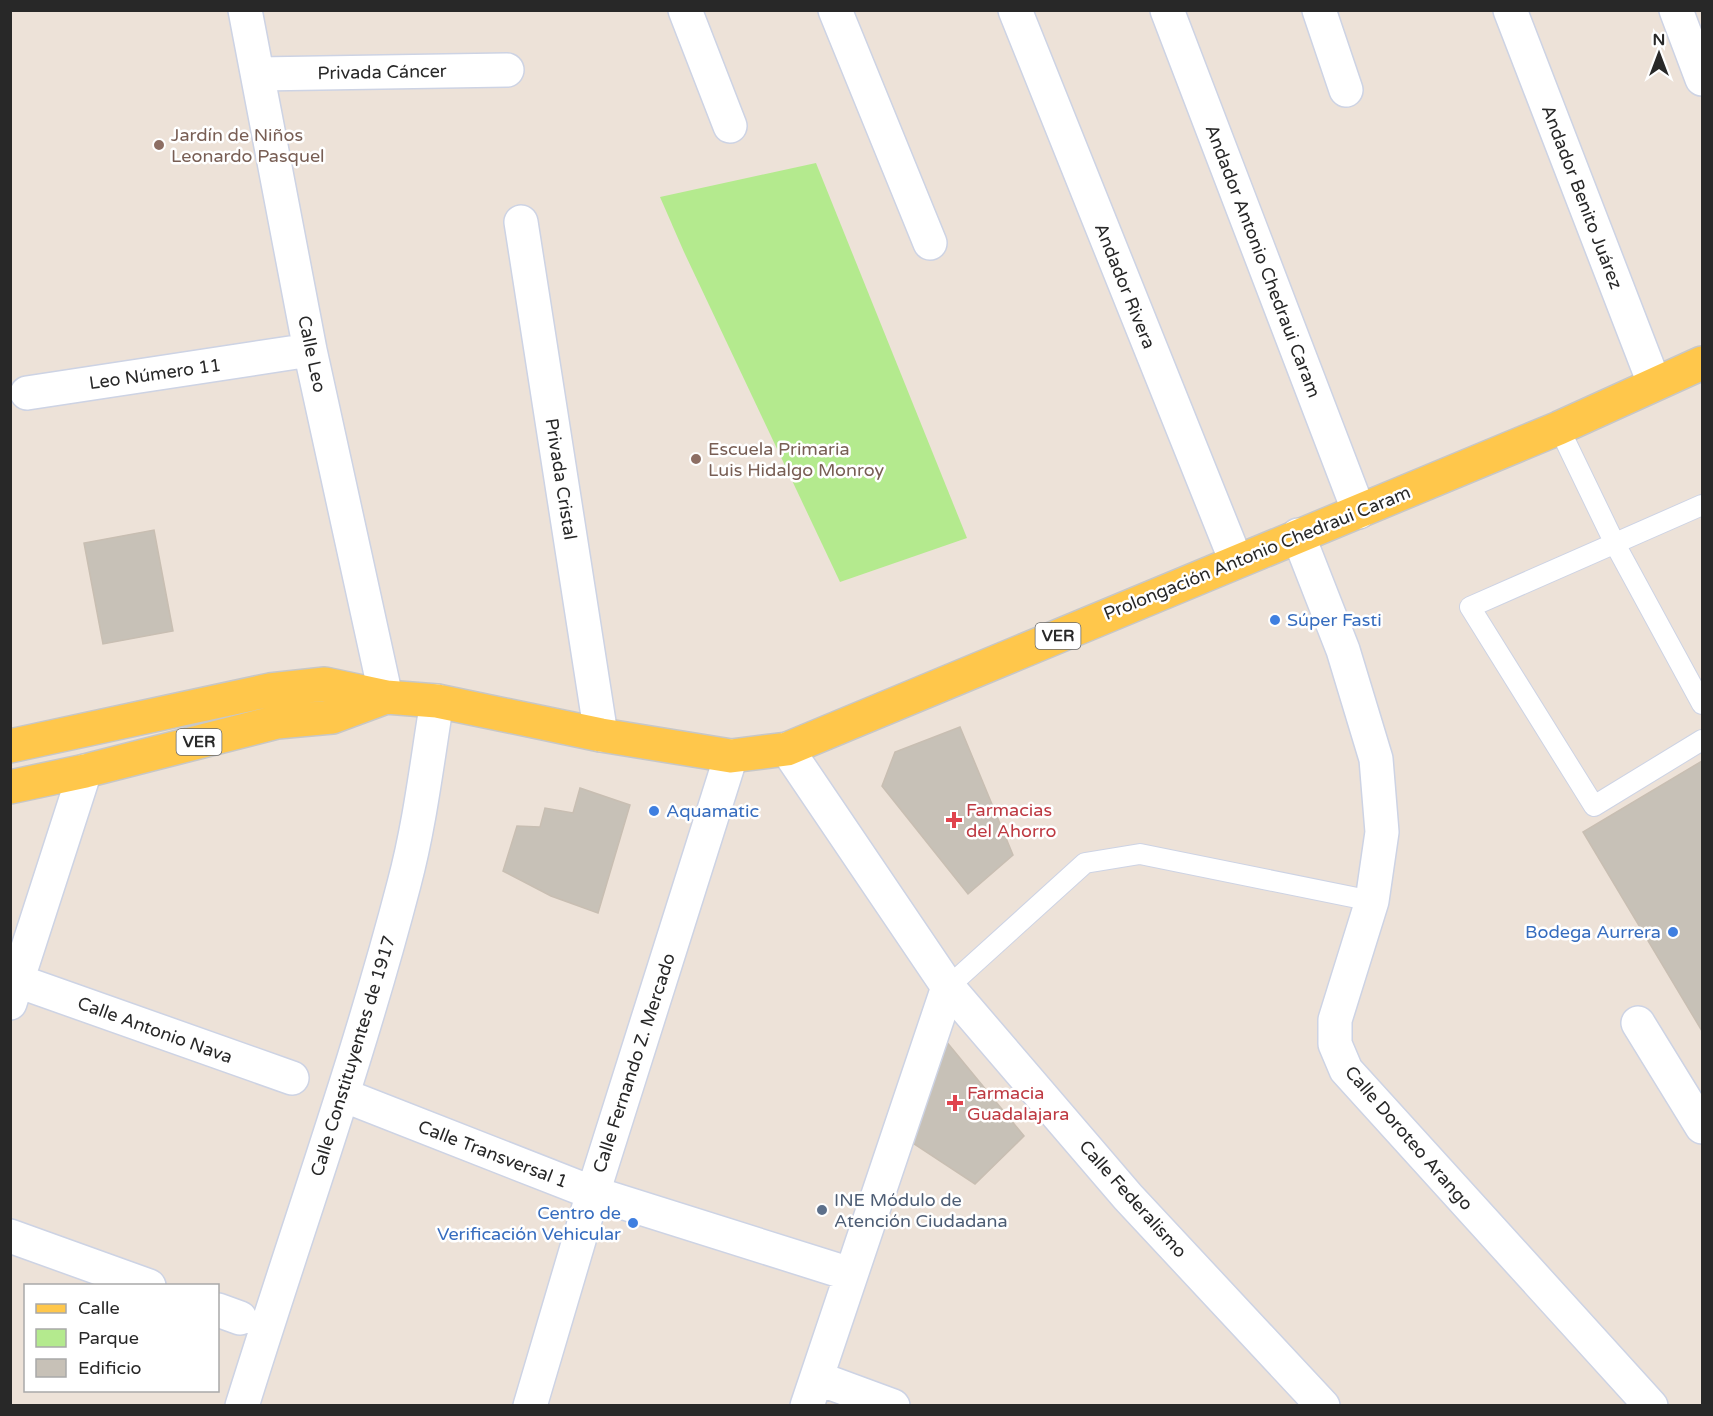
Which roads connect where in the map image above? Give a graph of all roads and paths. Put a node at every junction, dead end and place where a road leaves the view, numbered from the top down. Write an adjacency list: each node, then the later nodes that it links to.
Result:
1 (245, 10): 10 (street, Calle Leo)
2 (685, 10): 13 (street)
3 (835, 10): 15 (street)
4 (1015, 10): 25 (street, Andador Rivera)
5 (1167, 10): 22 (street, Andador Antonio Chedraui Caram)
6 (1318, 10): 12 (street)
7 (1510, 10): 18 (street, Andador Benito Juárez)
8 (1676, 10): 11 (street)
9 (507, 70): 10 (street, Privada Cáncer)
10 (258, 74): 16 (street, Calle Leo)
11 (1702, 79)
12 (1346, 90)
13 (730, 126)
14 (522, 222): 29 (street, Privada Cristal)
15 (930, 243)
16 (297, 352): 19 (street, Leo Número 11); 26 (street, Calle Leo)
17 (1702, 363): 18 (main road, Prolongación Antonio Chedraui Caram / VER)
18 (1654, 383): 20 (main road, Prolongación Antonio Chedraui Caram / VER)
19 (27, 393)
20 (1559, 428): 22 (main road, Prolongación Antonio Chedraui Caram / VER); 24 (lane)
21 (1702, 505): 24 (lane)
22 (1359, 512): 23 (main road, Prolongación Antonio Chedraui Caram / VER)
23 (1298, 535): 25 (main road, Prolongación Antonio Chedraui Caram / VER); 36 (street, Calle Doroteo Arango)
24 (1615, 544): 28 (lane); 30 (lane)
25 (1236, 561): 32 (main road, Prolongación Antonio Chedraui Caram / VER)
26 (386, 697): 27 (main road, Prolongación Antonio Chedraui Caram / VER); 31 (main road, VER); 34 (main road, VER)
27 (437, 701): 29 (main road, Prolongación Antonio Chedraui Caram / VER); 41 (street, Calle Constituyentes de 1917)
28 (1702, 704)
29 (601, 735): 33 (main road, Prolongación Antonio Chedraui Caram / VER)
30 (1702, 740)
31 (10, 747)
32 (787, 749): 33 (main road, Prolongación Antonio Chedraui Caram / VER); 37 (street, Calle Federalismo)
33 (731, 756): 43 (street, Calle Fernando Z. Mercado)
34 (85, 771): 35 (main road, VER); 38 (street)
35 (10, 787)
36 (1372, 901): 37 (lane); 52 (street, Calle Doroteo Arango)
37 (948, 987): 45 (street); 51 (street, Calle Federalismo)
38 (14, 992): 40 (street, Calle Antonio Nava)
39 (1638, 1023): 42 (street)
40 (292, 1078)
41 (343, 1095): 43 (street, Calle Transversal 1); 48 (street, Calle Constituyentes de 1917)
42 (1702, 1127)
43 (593, 1193): 45 (street, Calle Transversal 1); 49 (street, Calle Fernando Z. Mercado)
44 (10, 1236): 46 (street)
45 (850, 1274): 47 (street)
46 (143, 1284)
47 (812, 1392): 50 (street)
48 (242, 1406)
49 (530, 1406)
50 (893, 1406)
51 (1323, 1406)
52 (1651, 1406)

